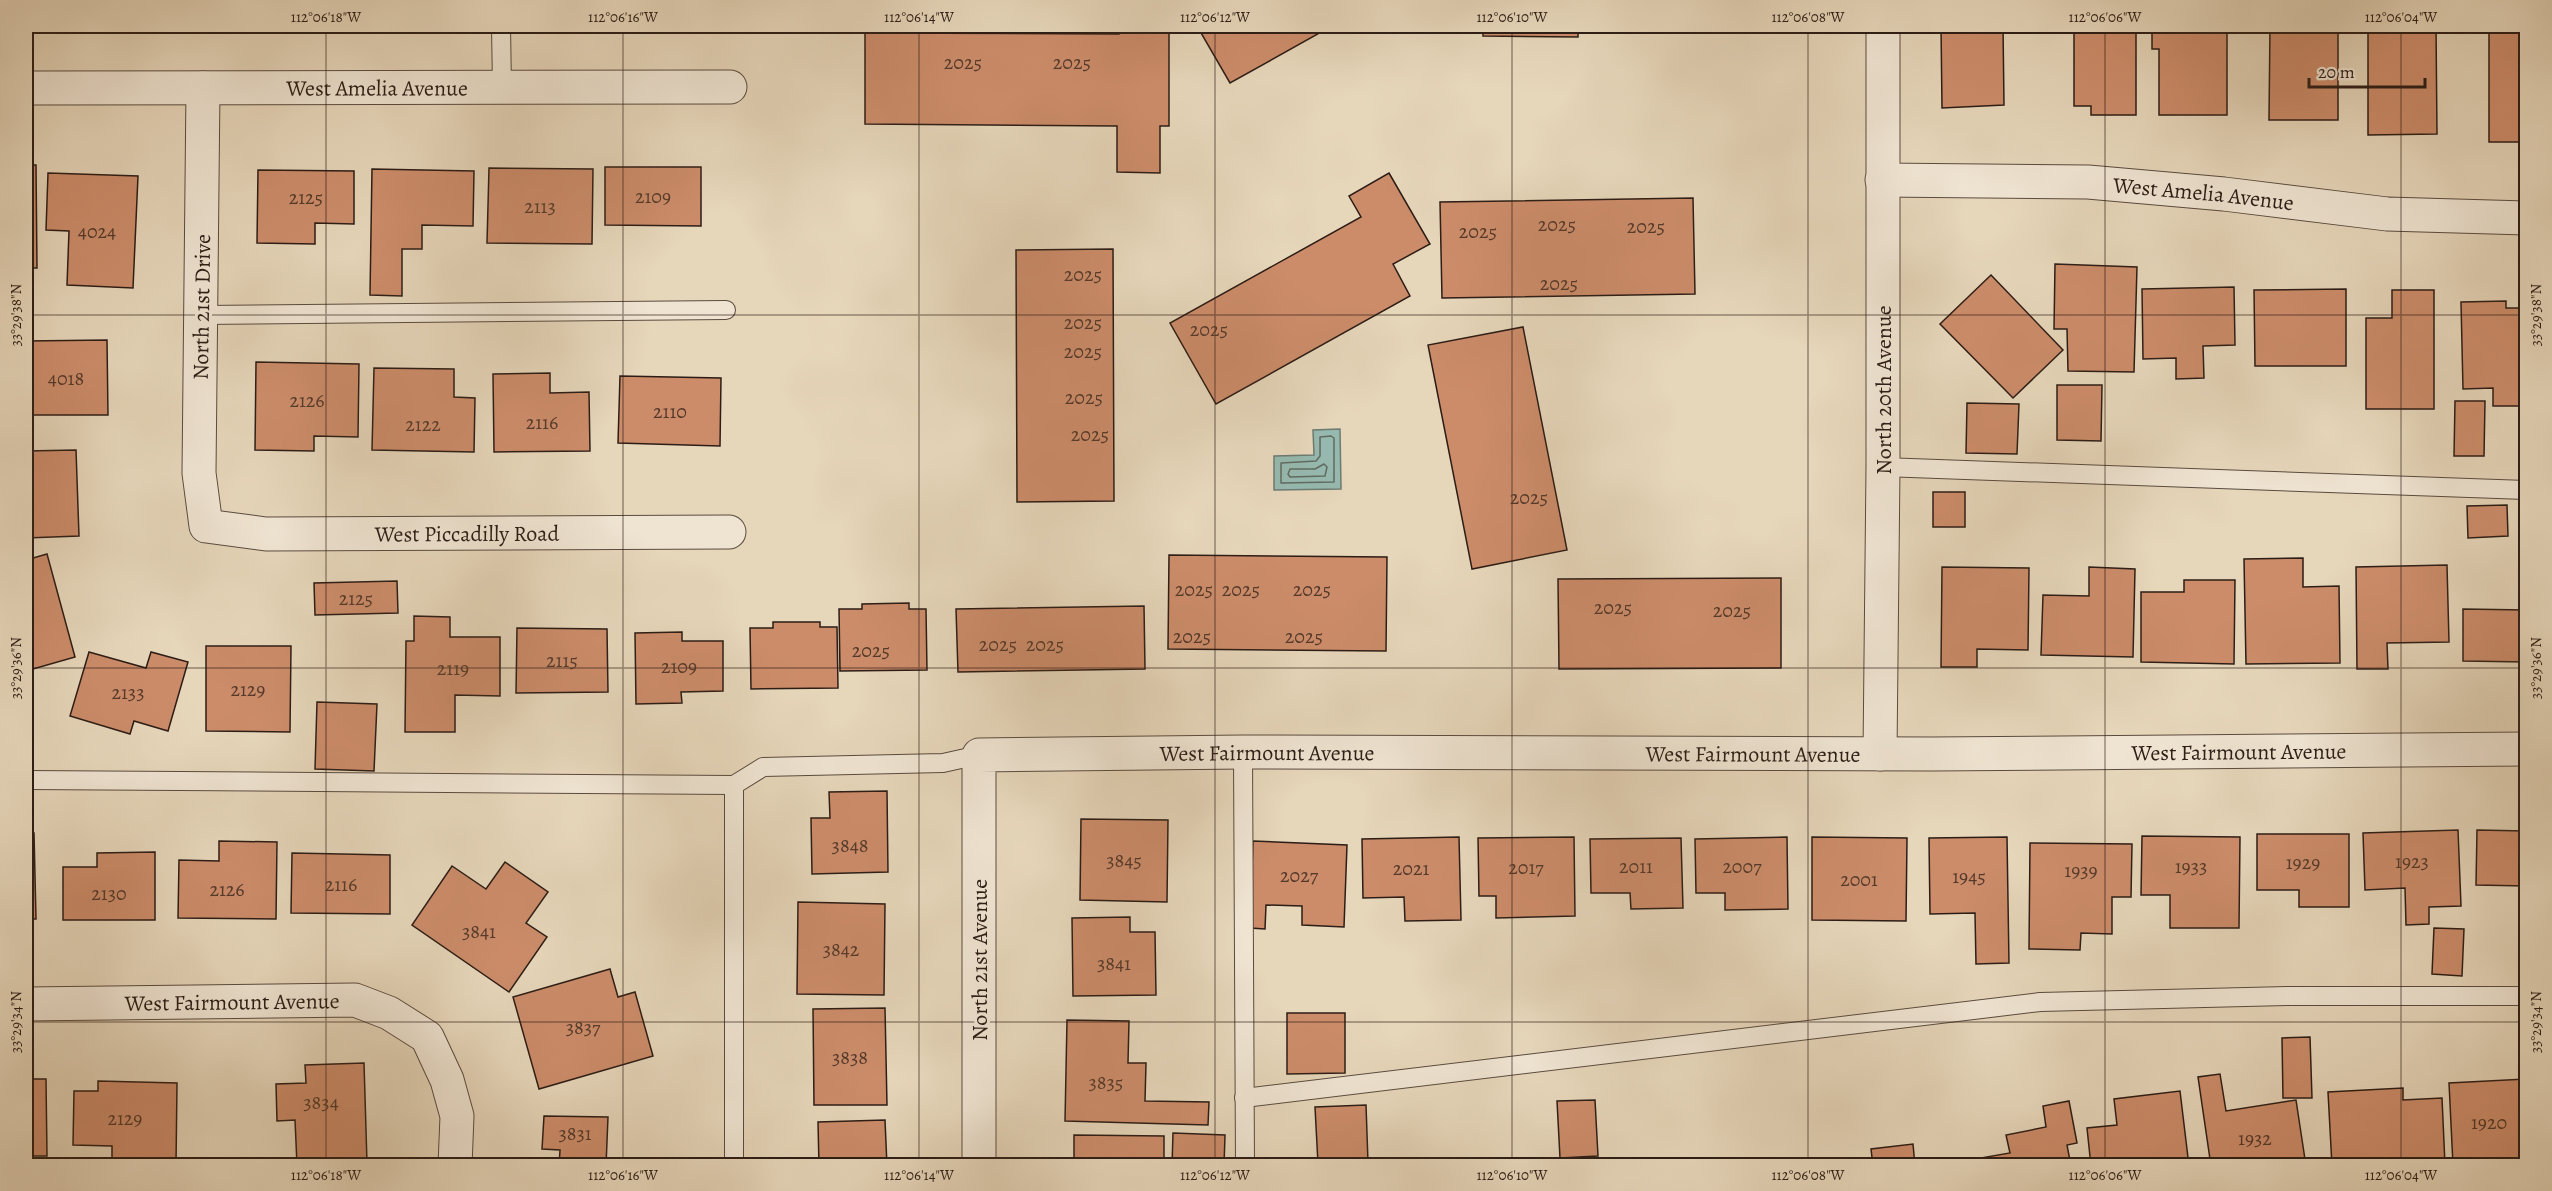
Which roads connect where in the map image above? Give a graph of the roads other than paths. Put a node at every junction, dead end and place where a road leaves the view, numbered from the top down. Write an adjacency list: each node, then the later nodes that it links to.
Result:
1 (501, 26): 6 (lane)
2 (1883, 26): 7 (street, North 20th Avenue)
3 (730, 87): 6 (street, West Amelia Avenue)
4 (26, 88): 5 (street, West Amelia Avenue)
5 (203, 88): 6 (street, West Amelia Avenue); 10 (street, North 21st Drive)
6 (502, 88)
7 (1882, 180): 8 (street, West Amelia Avenue); 11 (street, North 20th Avenue)
8 (2526, 218)
9 (726, 310): 10 (lane)
10 (201, 315): 13 (street, North 21st Drive)
11 (1883, 467): 12 (lane); 17 (street, North 20th Avenue)
12 (2526, 490)
13 (206, 526): 14 (street, West Piccadilly Road)
14 (729, 532)
15 (2526, 749): 17 (street, West Fairmount Avenue)
16 (1243, 752): 17 (street, West Fairmount Avenue); 18 (street, West Fairmount Avenue); 23 (lane)
17 (1880, 754)
18 (979, 755): 20 (lane); 26 (street, North 21st Avenue)
19 (26, 780): 20 (lane)
20 (734, 785): 25 (lane)
21 (2526, 996): 23 (lane)
22 (26, 1004): 24 (street, West Fairmount Avenue)
23 (1245, 1098): 27 (lane)
24 (455, 1166)
25 (734, 1166)
26 (979, 1166)
27 (1245, 1166)

